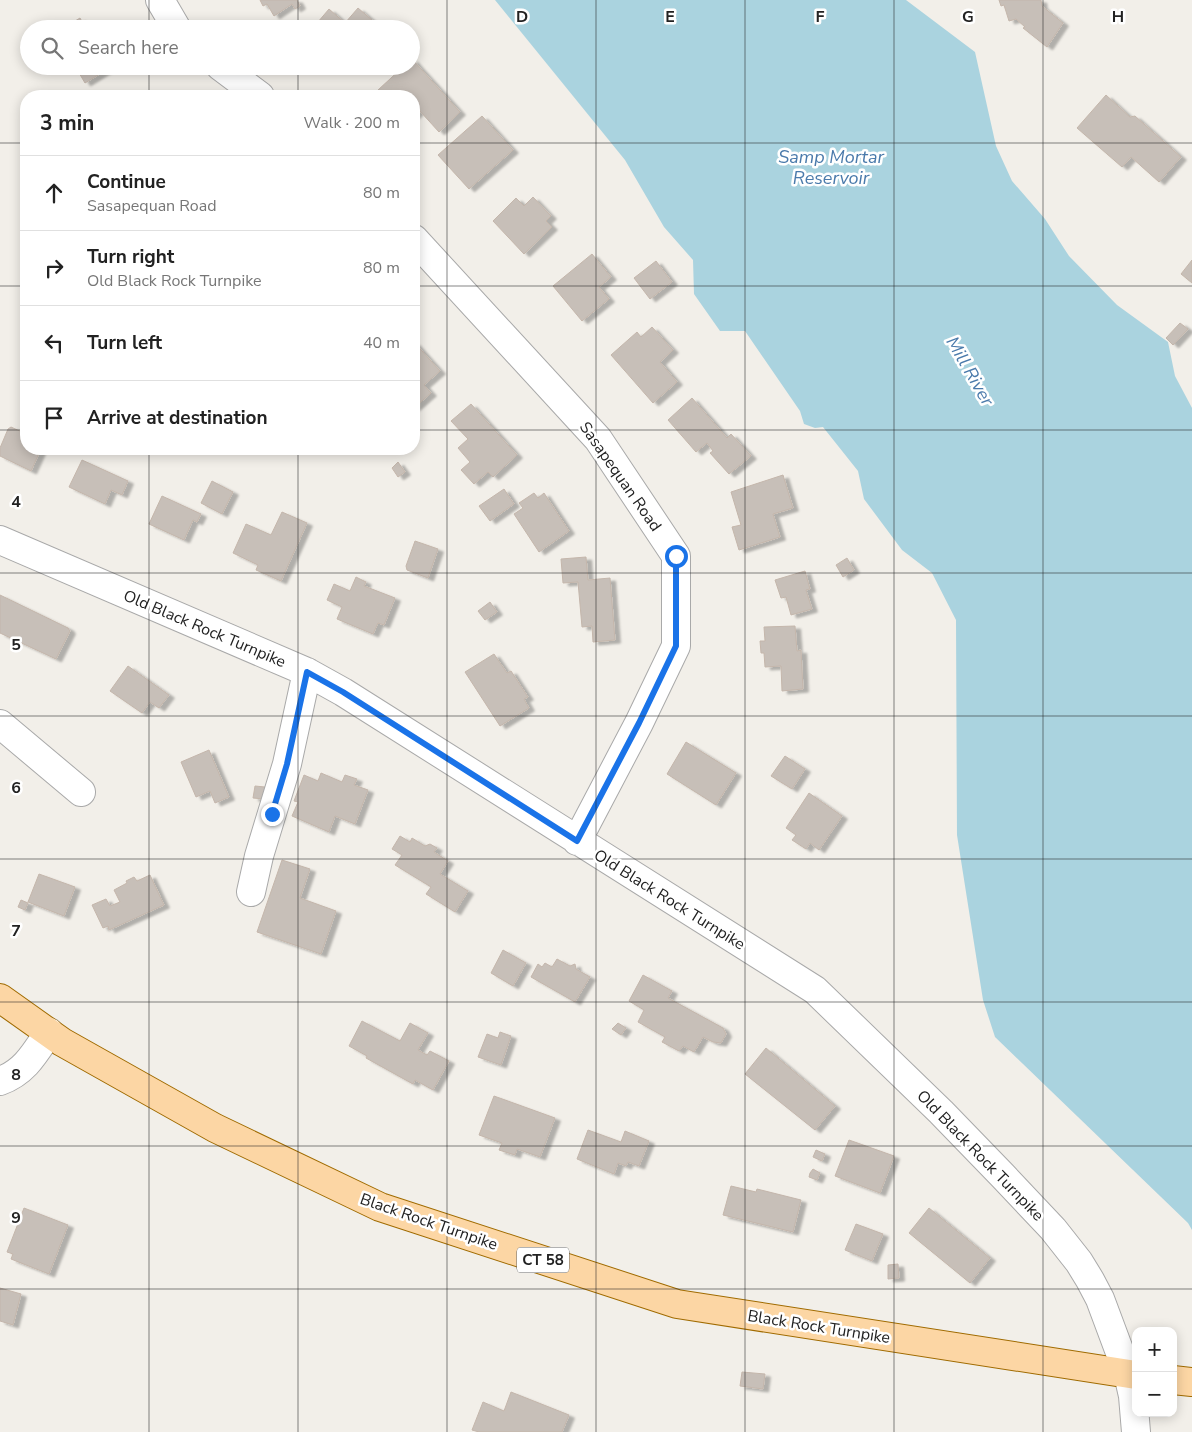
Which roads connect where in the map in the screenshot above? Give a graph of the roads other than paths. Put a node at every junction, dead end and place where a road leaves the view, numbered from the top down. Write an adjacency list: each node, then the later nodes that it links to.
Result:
1 (160, 0): 2 (street)
2 (172, 20)
3 (232, 75): 4 (street)
4 (252, 90)
5 (420, 245): 10 (street, Sasapequan Road)
6 (0, 540): 7 (street, Old Black Rock Turnpike)
7 (307, 672): 10 (street, Old Black Rock Turnpike); 11 (street)
8 (0, 724): 9 (street)
9 (81, 792)
10 (577, 841): 15 (street, Old Black Rock Turnpike)
11 (251, 892)
12 (0, 998): 13 (main road, Black Rock Turnpike / CT 58)
13 (49, 1032): 14 (street); 15 (main road, Black Rock Turnpike / CT 58)
14 (0, 1081)
15 (1132, 1375)
16 (1177, 1380): 17 (main road)
17 (1192, 1382)
18 (1135, 1417): 19 (street, Old Black Rock Turnpike)
19 (1136, 1432)

